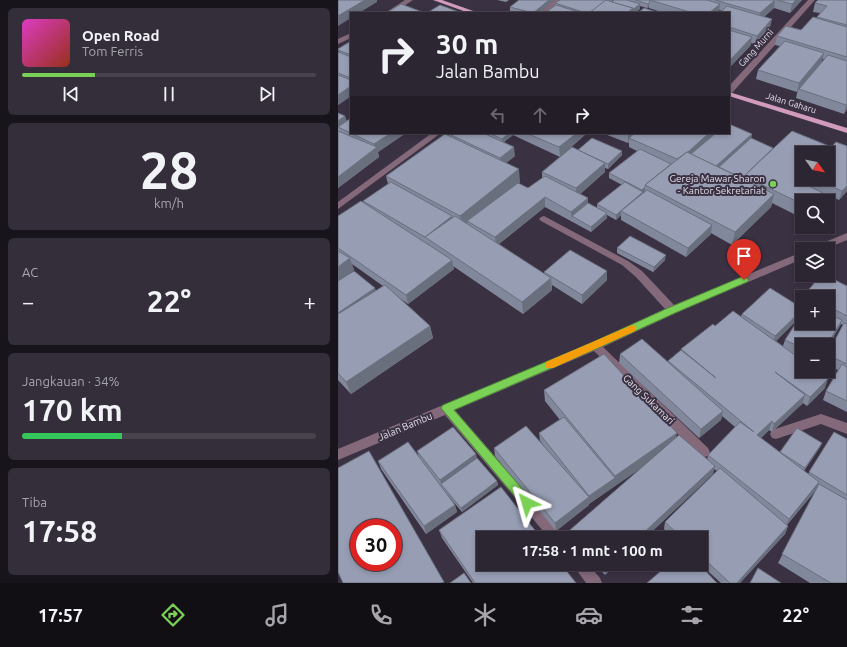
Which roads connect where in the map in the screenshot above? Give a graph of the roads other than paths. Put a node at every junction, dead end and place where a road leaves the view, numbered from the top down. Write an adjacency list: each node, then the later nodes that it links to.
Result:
1 (410, 0): 5 (street)
2 (436, 0): 6 (main road)
3 (558, 0): 7 (street)
4 (812, 0): 10 (street, Gang Murni)
5 (390, 12)
6 (473, 12)
7 (543, 12)
8 (350, 36): 9 (street)
9 (338, 42)
10 (730, 90)
11 (730, 94): 12 (main road, Jalan Gaharu)
12 (847, 131)
13 (435, 134): 14 (street)
14 (338, 206)
15 (544, 219): 19 (street)
16 (847, 236): 17 (street)
17 (833, 242)
18 (795, 258): 19 (street, Jalan Bambu)
19 (672, 310): 20 (street, Jalan Bambu)
20 (595, 346): 21 (street, Jalan Bambu); 24 (street, Gang Sukamari)
21 (446, 408): 25 (street, Jalan Bambu); 26 (street)
22 (847, 430): 23 (street)
23 (776, 434)
24 (704, 452)
25 (338, 455)
26 (551, 531)
27 (585, 571): 28 (street)
28 (595, 583)

